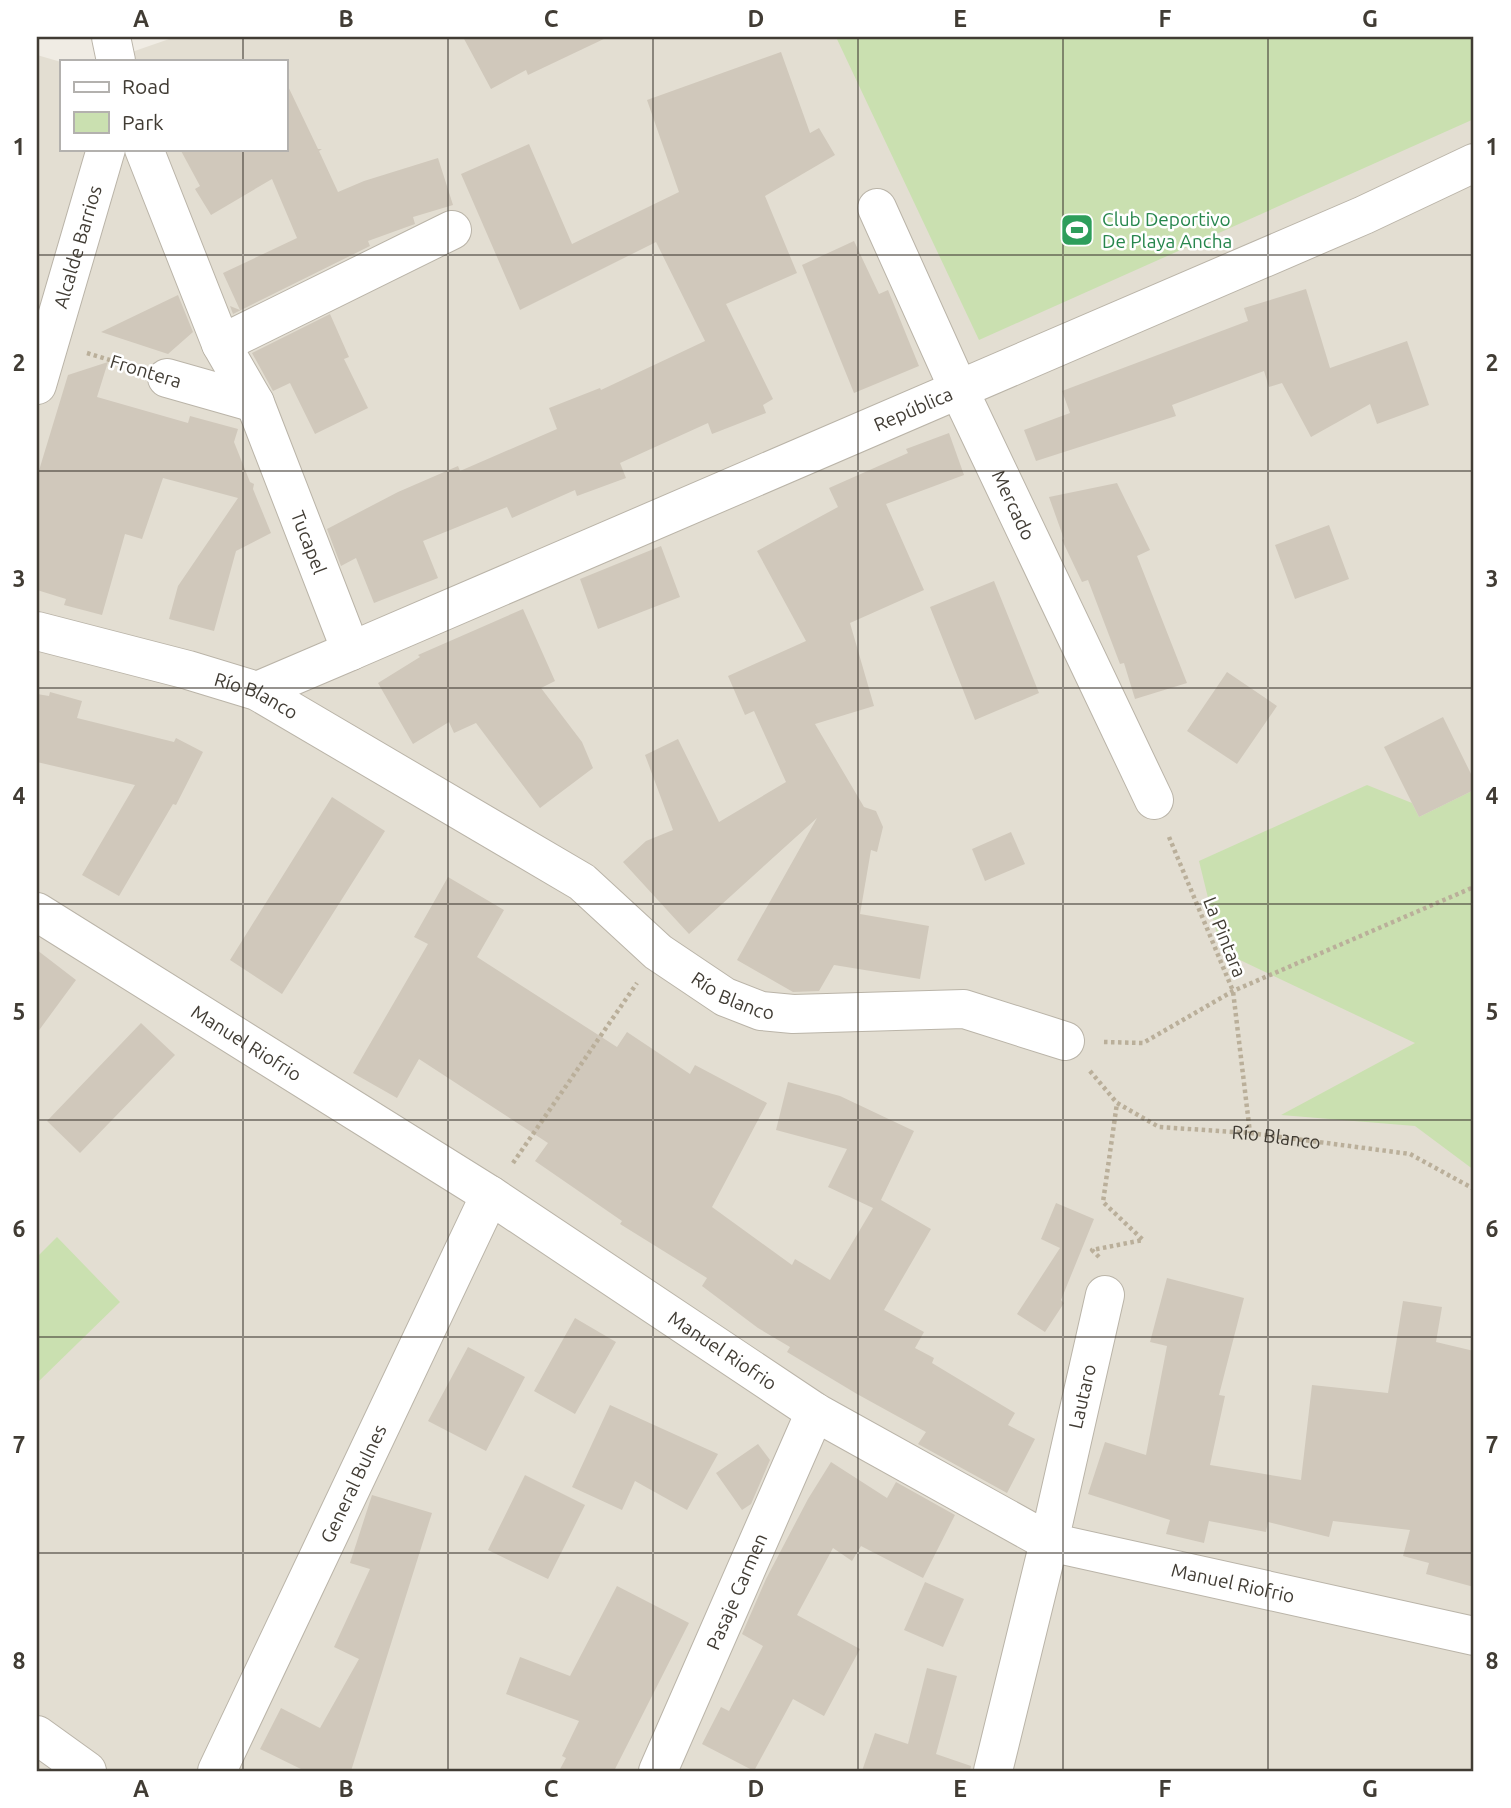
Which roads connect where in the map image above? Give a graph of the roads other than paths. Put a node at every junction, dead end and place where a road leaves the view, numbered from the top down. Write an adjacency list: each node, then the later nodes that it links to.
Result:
1 (111, 37): 2 (street)
2 (116, 60)
3 (106, 150): 8 (street, Alcalde Barrios)
4 (144, 150): 9 (street, Tucapel)
5 (1474, 163): 12 (street, República)
6 (877, 208): 12 (street, Mercado)
7 (452, 230): 9 (street)
8 (43, 340): 11 (street, Alcalde Barrios)
9 (221, 344): 13 (street, Tucapel)
10 (167, 378): 13 (street, Frontera)
11 (37, 385)
12 (959, 390): 15 (street, República); 17 (street, Mercado)
13 (255, 403): 15 (street, Tucapel)
14 (37, 631): 16 (street, Río Blanco)
15 (351, 652): 16 (street)
16 (257, 691): 19 (street, Río Blanco)
17 (1154, 800)
18 (37, 912): 20 (street, Manuel Riofrio)
19 (1065, 1041)
20 (490, 1195): 22 (street, Manuel Riofrio); 27 (street, General Bulnes)
21 (1103, 1277): 23 (street, Lautaro)
22 (815, 1412): 23 (street, Manuel Riofrio); 28 (street, Pasaje Carmen)
23 (1049, 1542): 24 (street, Manuel Riofrio); 29 (street, Lautaro)
24 (1474, 1636)
25 (37, 1735): 26 (street)
26 (87, 1771)
27 (217, 1771)
28 (658, 1771)
29 (992, 1771)

